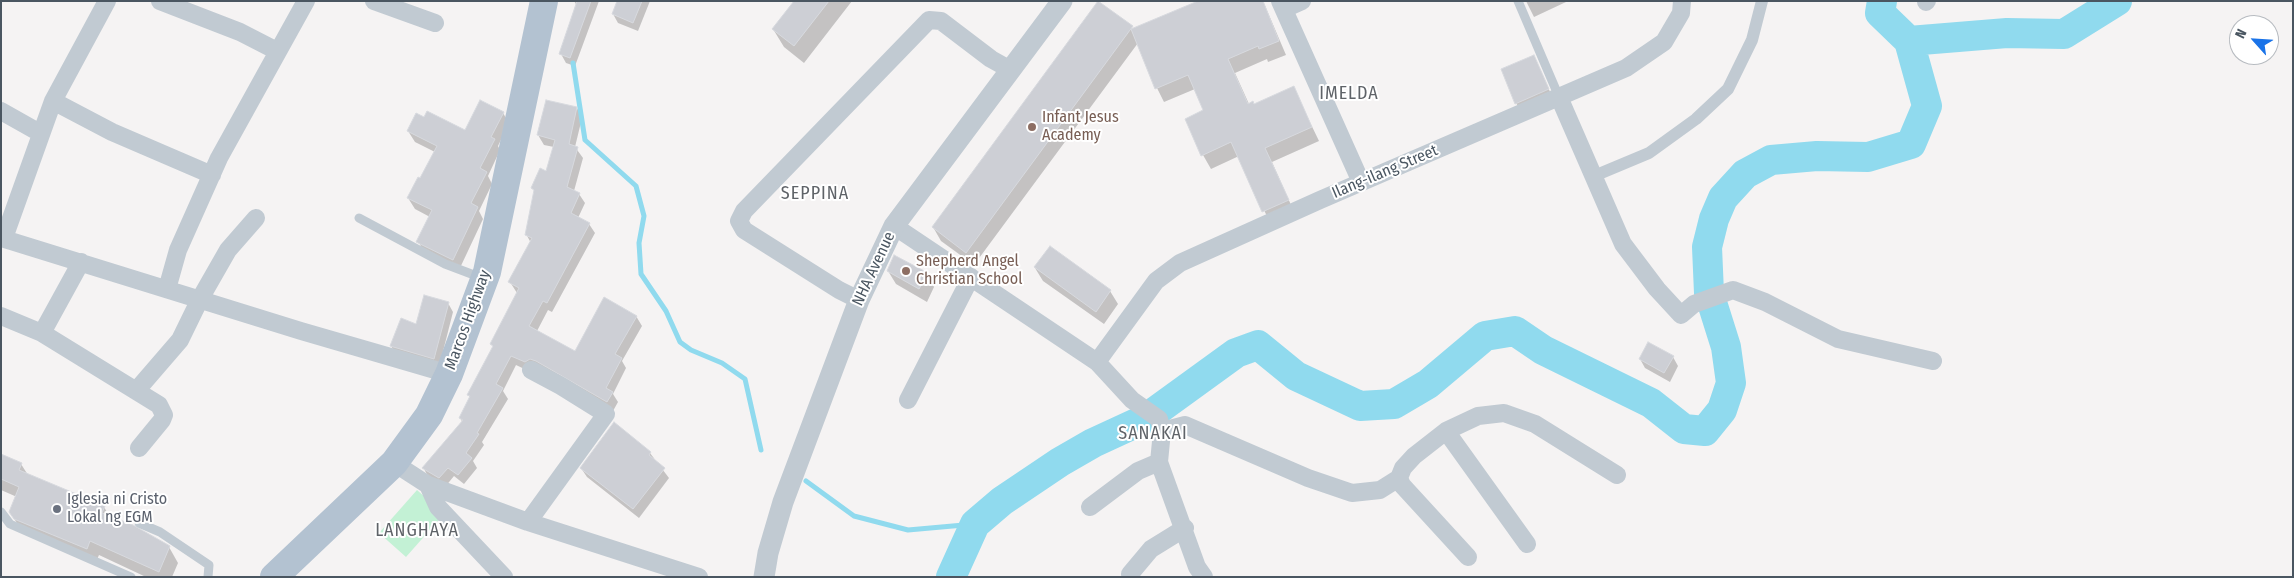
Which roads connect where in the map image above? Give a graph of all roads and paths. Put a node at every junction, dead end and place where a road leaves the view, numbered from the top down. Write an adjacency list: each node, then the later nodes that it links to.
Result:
1 (106, 1): 16 (street)
2 (160, 1): 13 (street)
3 (306, 1): 13 (street)
4 (374, 1): 12 (street)
5 (544, 1): 28 (main road, Marcos Highway)
6 (1062, 1): 14 (street, NHA Avenue)
7 (1302, 1): 11 (street)
8 (1518, 1): 15 (lane)
9 (1682, 1): 15 (street, Ilang-ilang Street)
10 (1762, 1): 20 (street)
11 (1282, 5): 21 (street)
12 (435, 23)
13 (277, 51): 19 (street)
14 (1009, 70): 24 (street, NHA Avenue); 31 (street)
15 (1559, 97): 20 (street); 21 (street, Ilang-ilang Street)
16 (53, 101): 18 (street); 19 (street)
17 (1, 111): 18 (street)
18 (40, 132): 25 (street)
19 (212, 175): 29 (street)
20 (1594, 176): 34 (street)
21 (1361, 182): 35 (street, Ilang-ilang Street)
22 (256, 218): 30 (street)
23 (359, 218): 28 (lane)
24 (894, 226): 27 (street); 31 (street, NHA Avenue)
25 (3, 238): 26 (street)
26 (81, 262): 29 (street); 33 (street)
27 (970, 277): 35 (street); 39 (street)
28 (484, 279): 37 (main road, Marcos Highway)
29 (167, 289): 30 (street)
30 (200, 300): 37 (street); 38 (street)
31 (859, 300): 61 (street, NHA Avenue)
32 (1, 316): 33 (street)
33 (42, 333): 38 (street)
34 (1933, 361)
35 (1097, 362): 40 (street)
36 (530, 370): 50 (street)
37 (449, 374): 44 (main road, Marcos Highway)
38 (136, 391): 42 (street)
39 (908, 400)
40 (1160, 425): 43 (street); 46 (street)
41 (1446, 431): 45 (street); 46 (street); 53 (street)
42 (139, 448)
43 (1159, 462): 48 (street); 52 (street)
44 (394, 463): 47 (street); 58 (main road, Marcos Highway)
45 (1617, 475)
46 (1400, 478): 54 (street)
47 (428, 485): 50 (street); 59 (street)
48 (1090, 507)
49 (1, 512): 56 (lane)
50 (528, 522): 60 (street)
51 (139, 523): 57 (lane)
52 (1185, 528): 55 (street); 62 (street)
53 (1527, 544)
54 (1468, 557)
55 (1130, 574)
56 (131, 577)
57 (208, 577)
58 (274, 577)
59 (504, 577)
60 (699, 577)
61 (764, 577)
62 (1204, 577)

